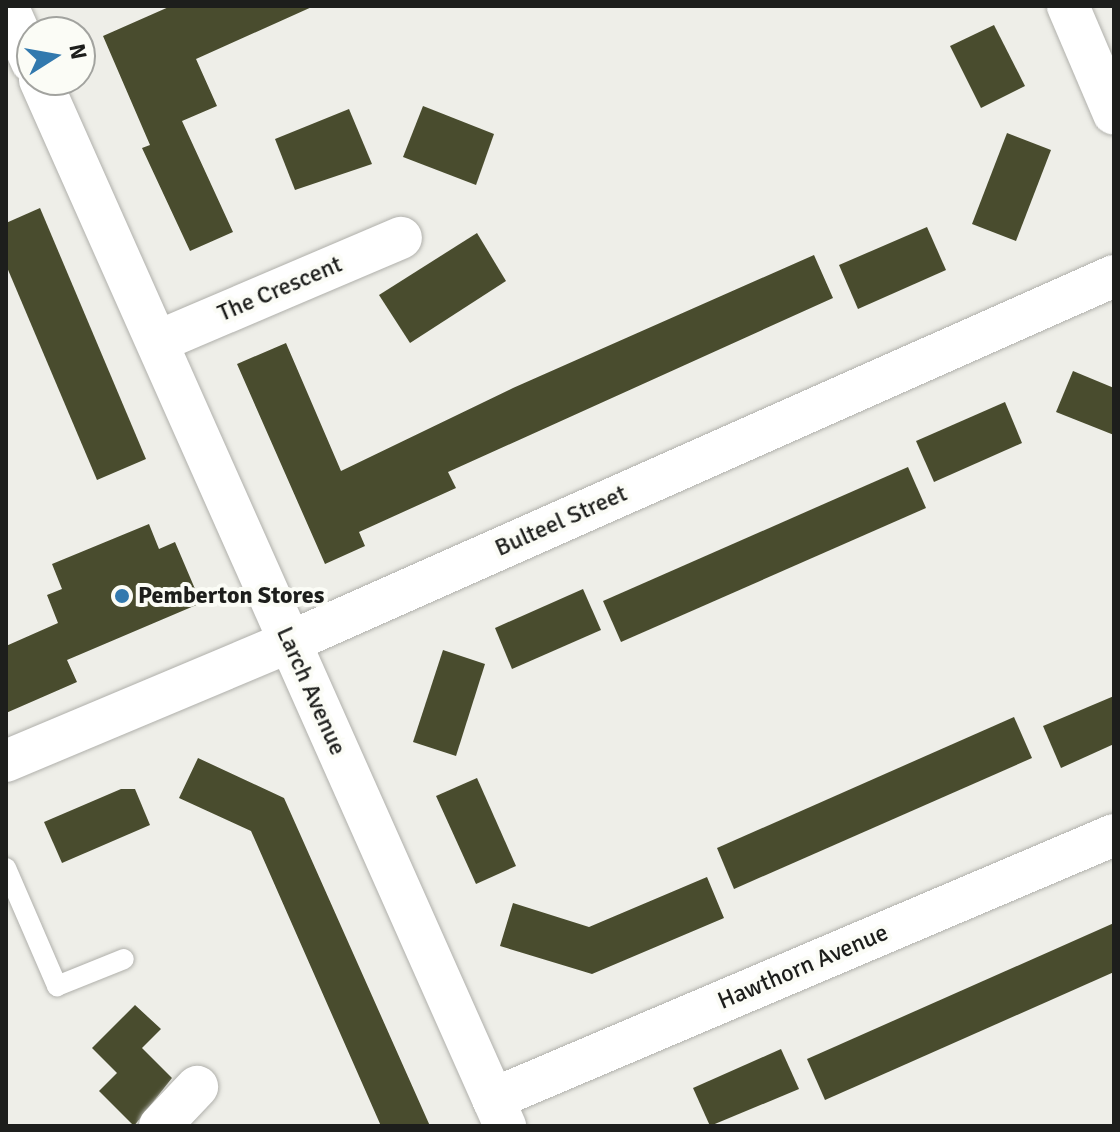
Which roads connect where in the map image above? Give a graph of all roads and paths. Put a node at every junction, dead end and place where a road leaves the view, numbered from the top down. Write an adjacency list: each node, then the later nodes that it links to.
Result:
1 (1068, 6): 3 (street)
2 (47, 96): 6 (street, Larch Avenue)
3 (1114, 114)
4 (401, 238): 6 (street, The Crescent)
5 (1114, 276): 7 (street, Bulteel Street)
6 (159, 341): 7 (street, Larch Avenue)
7 (289, 642): 8 (street, Bulteel Street); 13 (street, Larch Avenue)
8 (6, 761)
9 (1114, 835): 13 (street, Hawthorn Avenue)
10 (6, 868): 11 (lane)
11 (124, 959)
12 (197, 1087): 14 (street)
13 (499, 1113)
14 (160, 1126)

